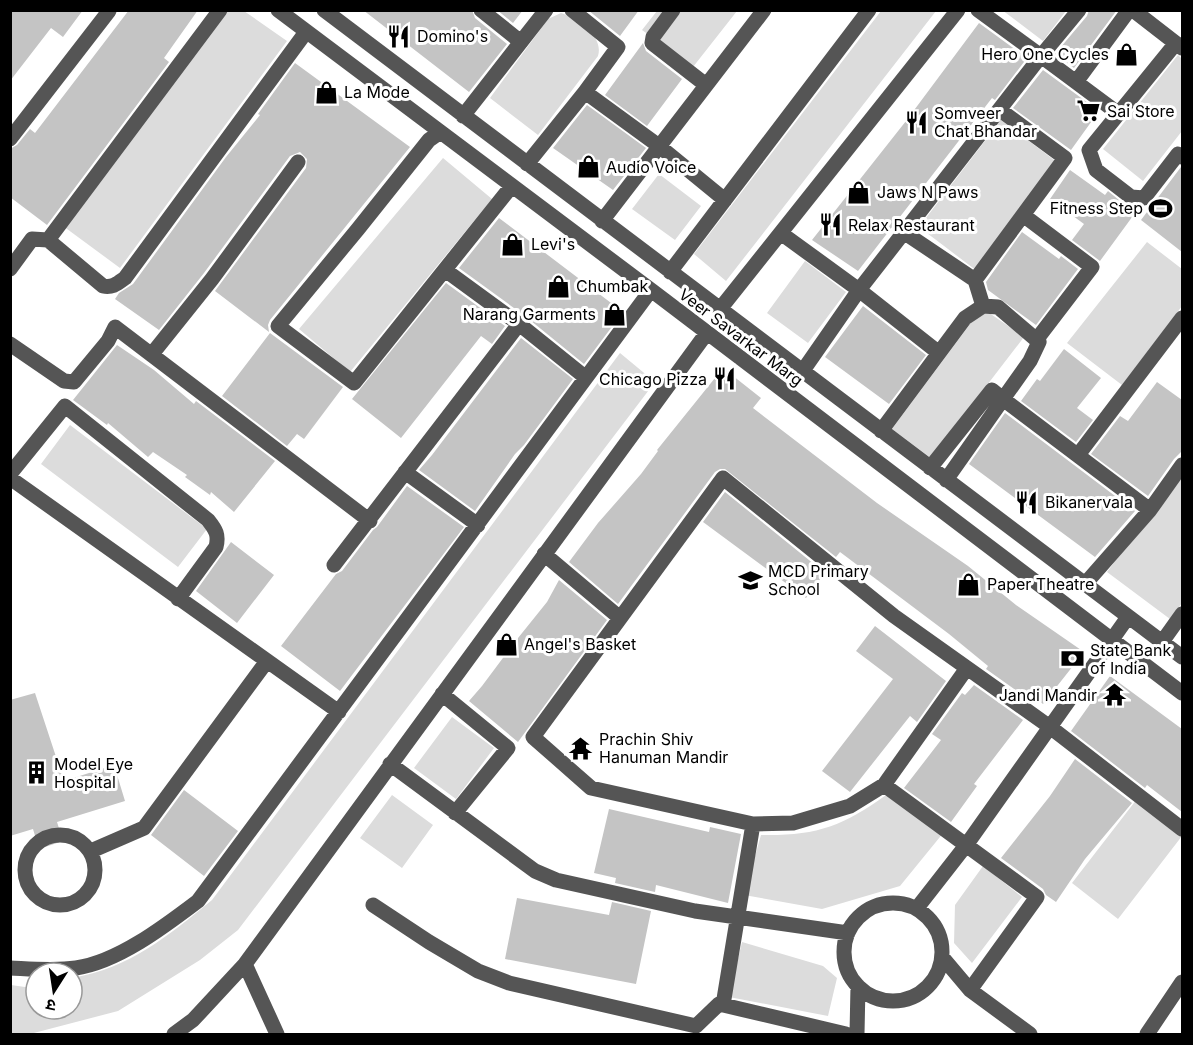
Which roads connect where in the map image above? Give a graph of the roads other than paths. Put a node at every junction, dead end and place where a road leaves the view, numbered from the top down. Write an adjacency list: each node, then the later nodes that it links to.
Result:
1 (220, 10): 37 (street)
2 (278, 10): 15 (street, Veer Savarkar Marg)
3 (324, 10): 24 (street, Veer Savarkar Marg)
4 (481, 10): 16 (street)
5 (546, 10): 16 (street)
6 (572, 10): 21 (street)
7 (673, 10): 20 (street)
8 (764, 10): 20 (street)
9 (869, 10): 32 (street)
10 (958, 10): 36 (street)
11 (978, 10): 18 (street)
12 (1079, 10): 18 (street)
13 (1131, 10): 17 (street); 19 (street)
14 (109, 11): 26 (street)
15 (306, 32): 25 (street, Veer Savarkar Marg); 37 (street)
16 (521, 42): 24 (street)
17 (1179, 45): 23 (street)
18 (1041, 56): 19 (street); 22 (street)
19 (1076, 82): 23 (street)
20 (706, 85): 27 (street)
21 (585, 92): 27 (street); 30 (street)
22 (1000, 110): 33 (street); 35 (street)
23 (1119, 114): 28 (street)
24 (463, 116): 30 (street, Veer Savarkar Marg)
25 (439, 133): 31 (street, Veer Savarkar Marg); 39 (street)
26 (10, 139)
27 (659, 146): 32 (street); 34 (street)
28 (1181, 153)
29 (298, 162): 52 (street)
30 (526, 164): 34 (street, Veer Savarkar Marg)
31 (511, 187): 39 (street); 42 (street, Veer Savarkar Marg)
32 (725, 200): 40 (street)
33 (1023, 215): 41 (street); 49 (street)
34 (603, 221): 40 (street, Veer Savarkar Marg)
35 (905, 233): 41 (street); 43 (street)
36 (782, 234): 43 (street); 45 (street)
37 (48, 240): 38 (street)
38 (10, 269)
39 (445, 270): 47 (street)
40 (670, 272): 45 (street, Veer Savarkar Marg)
41 (975, 280): 44 (street)
42 (651, 290): 48 (street, Veer Savarkar Marg); 54 (street)
43 (860, 290): 51 (street); 53 (street)
44 (983, 306): 49 (street); 51 (street)
45 (720, 309): 53 (street, Veer Savarkar Marg)
46 (1182, 318): 59 (street)
47 (519, 324): 54 (street); 62 (street)
48 (706, 334): 68 (street); 75 (street, Veer Savarkar Marg)
49 (1037, 339): 56 (street)
50 (10, 344): 55 (street)
51 (939, 353): 58 (street)
52 (152, 354): 55 (street); 66 (street)
53 (802, 372): 58 (street, Veer Savarkar Marg)
54 (585, 377): 67 (street)
55 (64, 381): 57 (street)
56 (1003, 399): 59 (street); 61 (street); 64 (street)
57 (65, 406): 63 (street); 71 (street)
58 (881, 431): 61 (street, Veer Savarkar Marg)
59 (1078, 455): 65 (street)
60 (1182, 465): 65 (street)
61 (930, 468): 64 (street, Veer Savarkar Marg)
62 (405, 472): 66 (street); 67 (street)
63 (10, 476): 71 (street)
64 (946, 480): 70 (street, Veer Savarkar Marg)
65 (1150, 510): 70 (street)
66 (370, 521): 69 (street)
67 (478, 525): 82 (street)
68 (544, 554): 74 (street); 81 (street)
69 (334, 566)
70 (1085, 584): 73 (street, Veer Savarkar Marg)
71 (178, 598): 78 (street)
72 (1182, 614): 76 (street)
73 (1128, 617): 75 (street); 76 (street, Veer Savarkar Marg)
74 (620, 618): 79 (street); 87 (street)
75 (1112, 640): 80 (street, Veer Savarkar Marg); 83 (street)
76 (1162, 642): 77 (street, Veer Savarkar Marg)
77 (1182, 657)
78 (267, 661): 82 (street); 90 (street)
79 (967, 668): 83 (street); 85 (street)
80 (1182, 693)
81 (442, 694): 84 (street); 86 (street)
82 (339, 712): 97 (street)
83 (1050, 727): 88 (street); 89 (street)
84 (390, 764): 86 (street); 96 (street)
85 (884, 785): 87 (street); 89 (street)
86 (455, 813): 93 (street)
87 (753, 824): 93 (street)
88 (1182, 830)
89 (967, 844): 92 (street); 100 (street)
90 (90, 851): 90 (street)
91 (373, 905): 101 (street)
92 (917, 909): 94 (street); 95 (street)
93 (738, 918): 94 (street); 101 (street)
94 (848, 933): 99 (street)
95 (943, 958): 99 (street); 100 (street)
96 (245, 964): 102 (street); 103 (street)
97 (10, 968)
98 (1182, 982): 107 (street)
99 (858, 986): 105 (street)
100 (970, 990): 106 (street)
101 (723, 1005): 104 (street)
102 (174, 1035)
103 (277, 1035)
104 (846, 1035)
105 (857, 1035)
106 (1030, 1035)
107 (1147, 1035)

